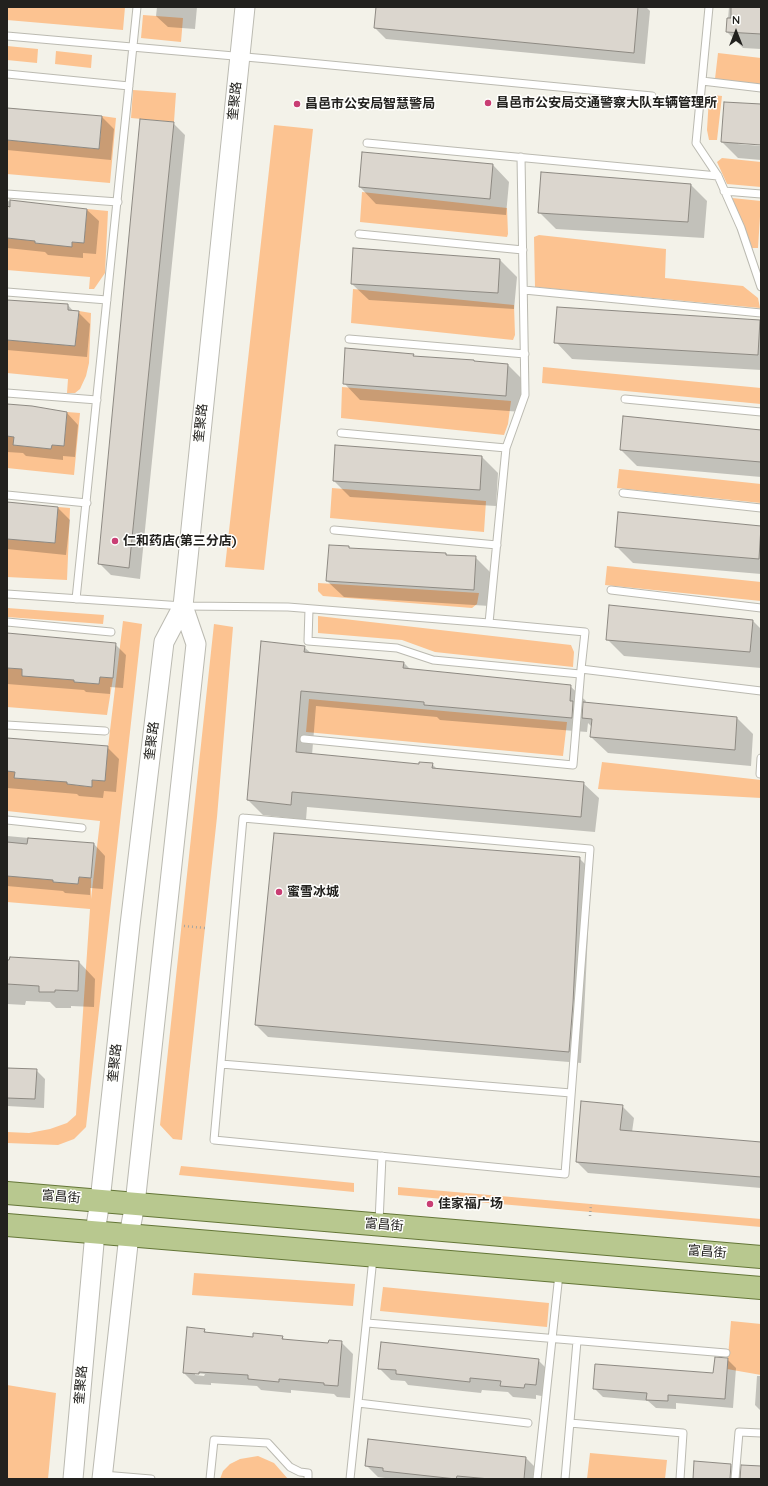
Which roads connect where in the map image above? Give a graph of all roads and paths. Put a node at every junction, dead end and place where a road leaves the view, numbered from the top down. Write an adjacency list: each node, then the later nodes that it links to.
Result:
1 (137, 7): 5 (lane)
2 (245, 7): 6 (street, 奎聚路)
3 (709, 7): 8 (lane)
4 (7, 36): 5 (lane)
5 (133, 48): 6 (lane); 9 (lane)
6 (240, 56): 11 (lane); 43 (street, 奎聚路)
7 (7, 74): 9 (lane)
8 (702, 81): 10 (lane); 14 (lane)
9 (129, 86): 18 (lane)
10 (761, 88)
11 (652, 96)
12 (367, 143): 13 (lane)
13 (521, 157): 14 (lane); 20 (lane)
14 (718, 176): 15 (lane)
15 (724, 191): 17 (lane); 21 (lane)
16 (7, 194): 18 (lane)
17 (761, 194)
18 (118, 202): 24 (lane)
19 (359, 234): 20 (lane)
20 (523, 250): 22 (lane)
21 (761, 287)
22 (524, 290): 25 (lane); 27 (lane)
23 (7, 292): 24 (lane)
24 (108, 300): 30 (lane)
25 (761, 313)
26 (349, 339): 27 (lane)
27 (525, 354): 33 (lane)
28 (7, 393): 30 (lane)
29 (625, 399): 31 (lane)
30 (97, 400): 36 (lane)
31 (761, 412)
32 (341, 433): 33 (lane)
33 (506, 448): 39 (lane)
34 (623, 493): 37 (lane)
35 (7, 495): 36 (lane)
36 (87, 503): 42 (lane)
37 (761, 508)
38 (334, 530): 39 (lane)
39 (497, 546): 47 (lane)
40 (611, 590): 44 (lane)
41 (7, 594): 42 (lane)
42 (76, 599): 43 (lane)
43 (182, 606): 45 (lane); 62 (street, 奎聚路); 63 (street)
44 (761, 608)
45 (309, 609): 47 (lane); 49 (lane)
46 (7, 622): 48 (lane)
47 (489, 623): 49 (lane)
48 (111, 632)
49 (581, 671): 50 (lane); 53 (lane)
50 (761, 691)
51 (7, 725): 52 (lane)
52 (105, 731)
53 (304, 739)
54 (761, 758): 55 (lane)
55 (760, 774)
56 (7, 820): 57 (lane)
57 (82, 828)
58 (221, 1064): 59 (lane); 59 (lane); 60 (lane)
59 (571, 1093): 60 (lane)
60 (382, 1156): 66 (lane)
61 (7, 1193): 62 (main road, 富昌街)
62 (100, 1201): 63 (main road, 富昌街); 68 (street, 奎聚路)
63 (135, 1204): 66 (main road, 富昌街); 69 (street)
64 (591, 1204): 65 (path)
65 (590, 1216)
66 (378, 1224): 71 (main road, 富昌街)
67 (7, 1225): 68 (main road)
68 (95, 1232): 69 (main road); 83 (street, 奎聚路)
69 (129, 1235): 70 (main road); 82 (street)
70 (374, 1256): 72 (main road); 74 (lane)
71 (761, 1256)
72 (559, 1272): 73 (main road); 75 (lane)
73 (761, 1288)
74 (367, 1323): 75 (lane); 78 (lane)
75 (552, 1339): 76 (lane); 88 (lane)
76 (577, 1341): 77 (lane); 80 (lane)
77 (726, 1353)
78 (358, 1404): 79 (lane); 87 (lane)
79 (528, 1423)
80 (570, 1423): 89 (lane); 90 (lane)
81 (761, 1433): 91 (lane)
82 (102, 1477): 84 (lane)
83 (73, 1479)
84 (151, 1479)
85 (210, 1479): 86 (lane)
86 (308, 1479)
87 (350, 1479)
88 (538, 1479)
89 (566, 1479)
90 (680, 1479)
91 (735, 1479)

